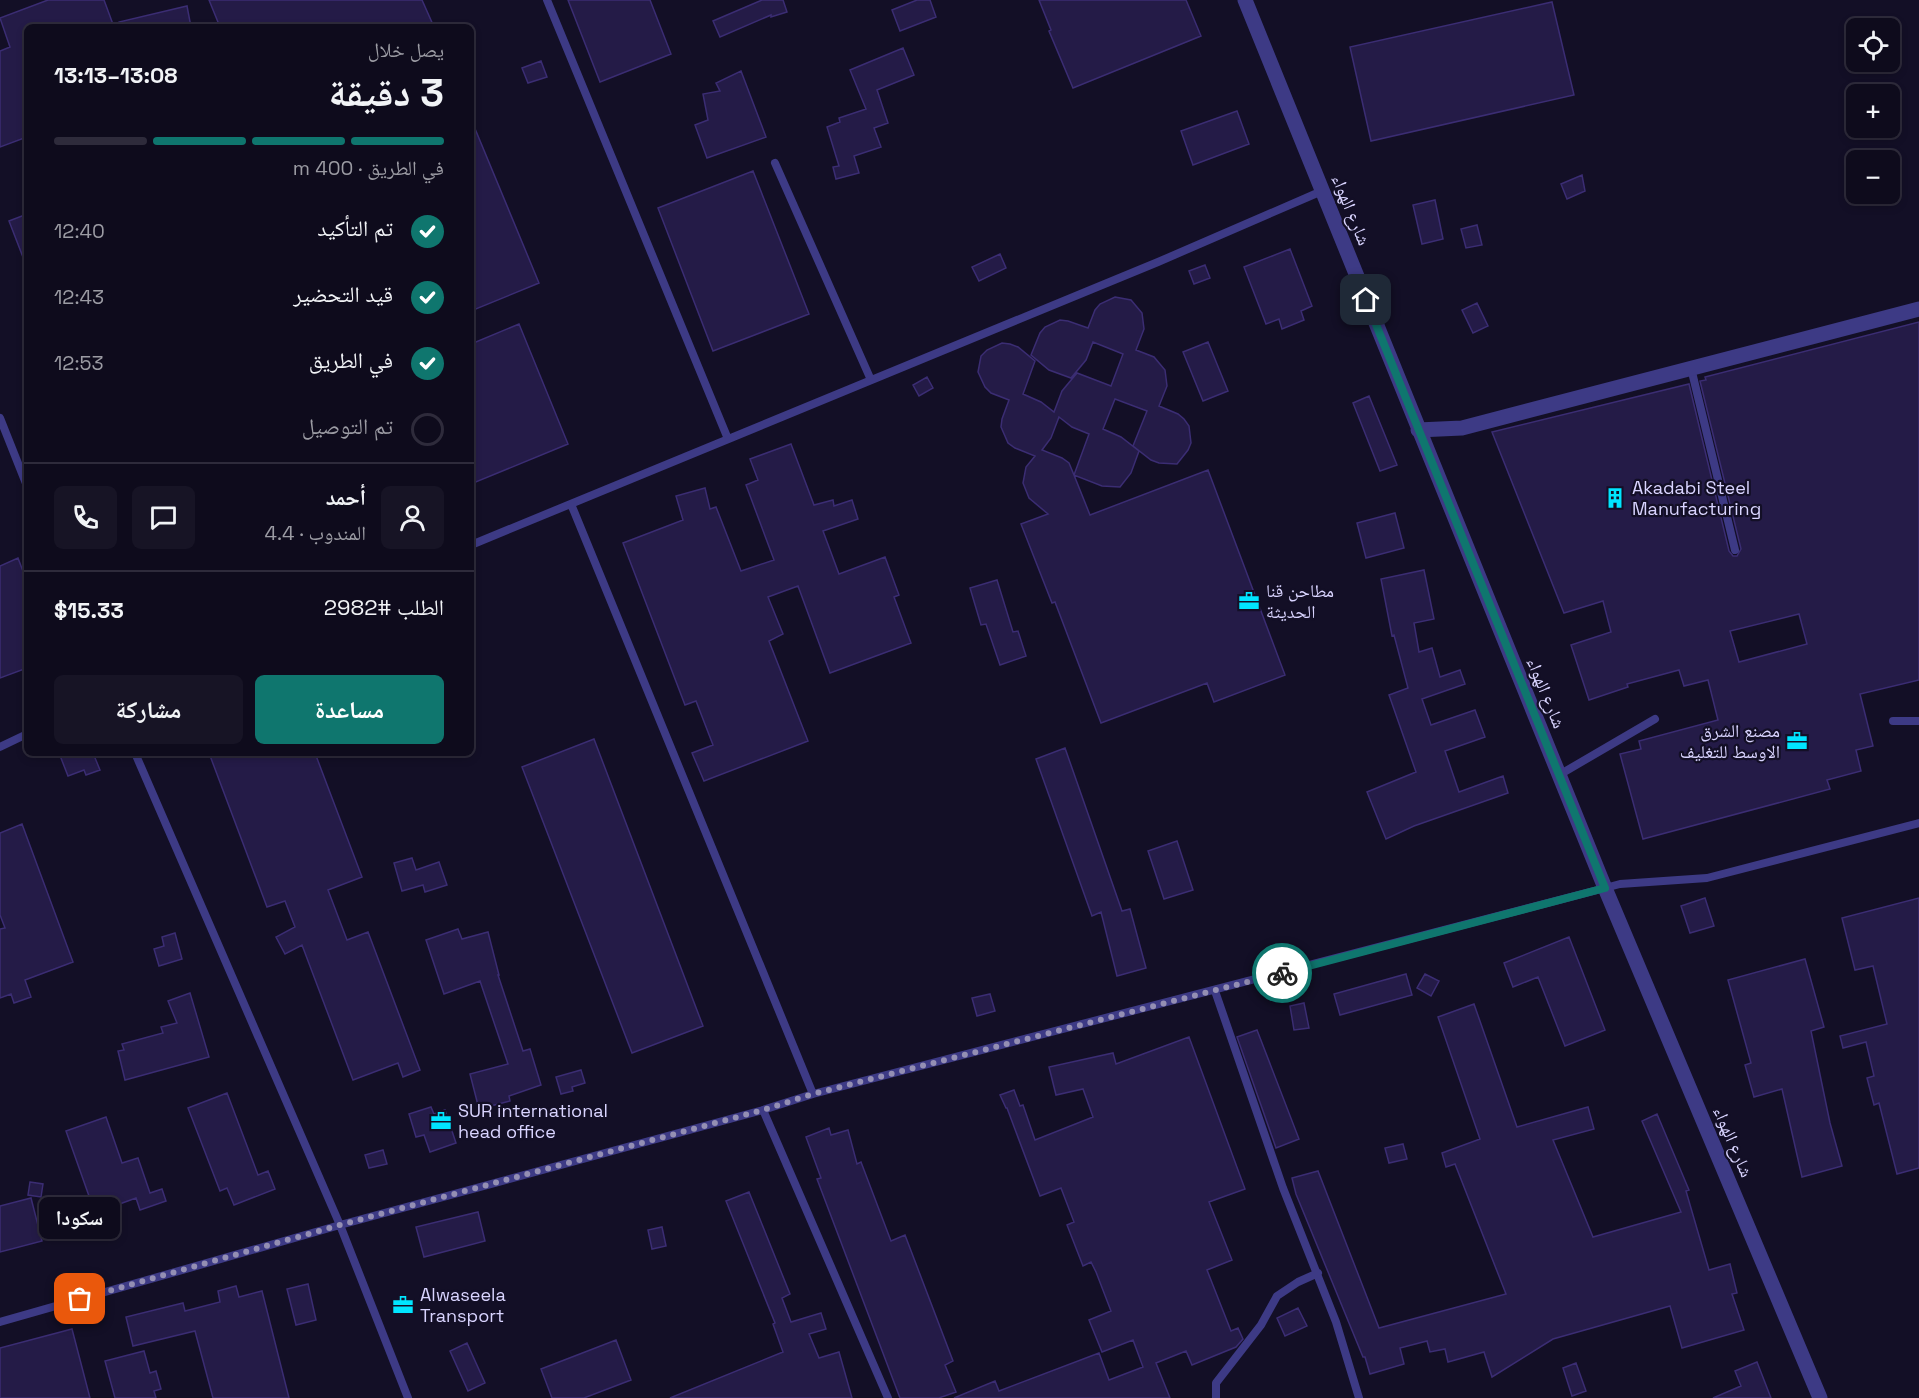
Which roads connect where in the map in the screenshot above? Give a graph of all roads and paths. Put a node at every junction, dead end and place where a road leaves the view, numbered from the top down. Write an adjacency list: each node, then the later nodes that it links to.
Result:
1 (547, 0): 10 (lane)
2 (1245, 0): 4 (street, شارع الهواء)
3 (775, 163): 7 (lane)
4 (1323, 191): 7 (lane); 9 (street, شارع الهواء)
5 (1919, 309): 6 (street)
6 (1691, 367): 9 (street); 14 (lane)
7 (871, 380): 10 (lane)
8 (0, 418): 11 (lane)
9 (1418, 430): 21 (street, شارع الهواء)
10 (728, 439): 12 (lane)
11 (24, 478)
12 (572, 504): 13 (lane); 25 (lane)
13 (474, 544)
14 (1735, 550)
15 (1655, 719): 21 (lane)
16 (1893, 721): 17 (lane)
17 (1919, 721)
18 (24, 735): 19 (lane)
19 (0, 747)
20 (136, 756): 27 (lane)
21 (1559, 775): 23 (street, شارع الهواء)
22 (1919, 823): 23 (lane)
23 (1605, 888): 24 (lane); 34 (street, شارع الهواء)
24 (1215, 991): 25 (lane); 28 (lane)
25 (813, 1094): 26 (lane)
26 (763, 1110): 27 (lane); 31 (lane)
27 (340, 1225): 29 (lane); 30 (lane)
28 (1318, 1273): 32 (lane); 33 (lane)
29 (0, 1322)
30 (408, 1398)
31 (888, 1398)
32 (1216, 1398)
33 (1359, 1398)
34 (1820, 1398)

